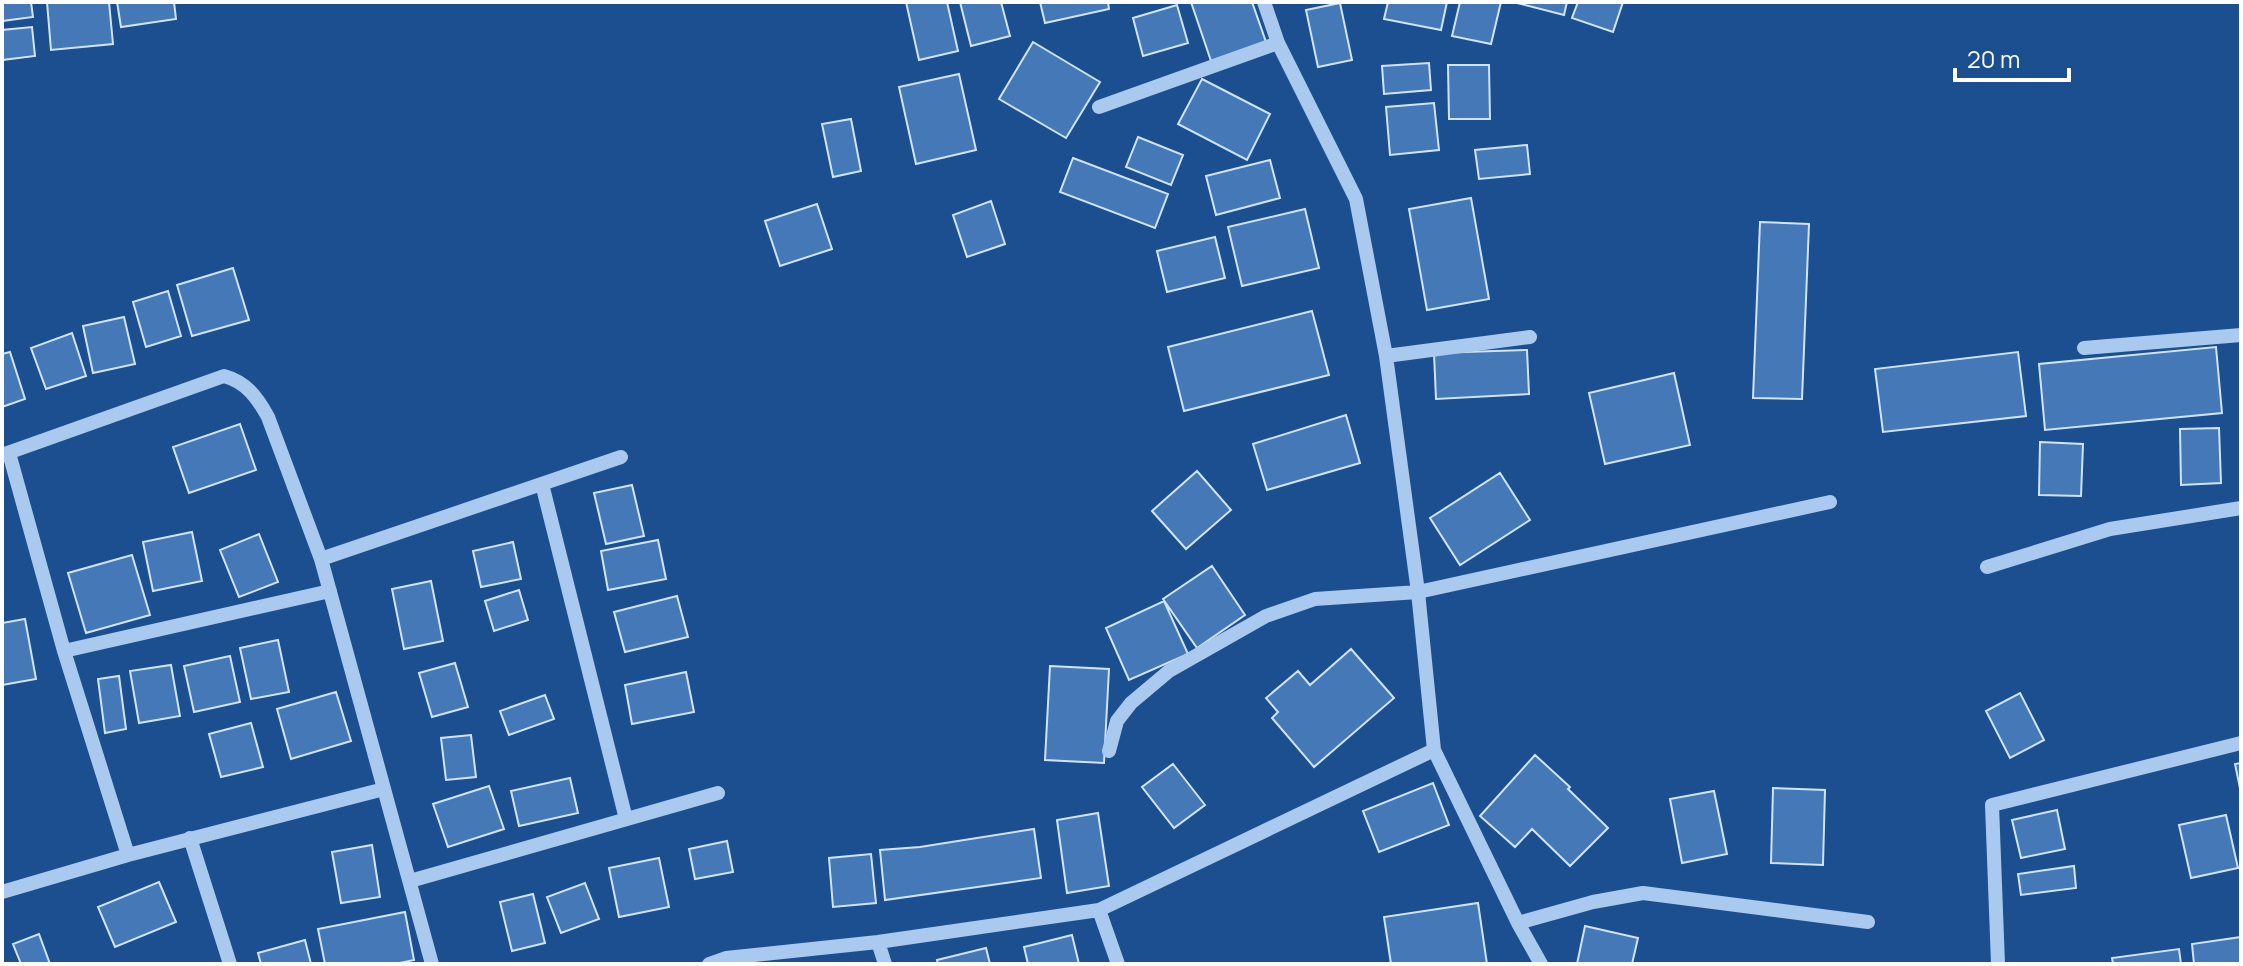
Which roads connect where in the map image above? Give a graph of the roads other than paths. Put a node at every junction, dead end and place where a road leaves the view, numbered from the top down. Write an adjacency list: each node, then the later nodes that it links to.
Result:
1 (1264, 2): 2 (street)
2 (1278, 43): 3 (street); 7 (street)
3 (1099, 107)
4 (2241, 335): 6 (street)
5 (1530, 337): 7 (street)
6 (2084, 348)
7 (1386, 356): 16 (street)
8 (6, 454): 13 (street); 17 (street)
9 (621, 457): 10 (street)
10 (542, 484): 13 (street); 23 (street)
11 (1830, 502): 16 (street)
12 (2241, 508): 14 (street)
13 (321, 559): 15 (street)
14 (1987, 567)
15 (330, 591): 17 (street); 21 (street)
16 (1418, 592): 19 (street); 20 (street)
17 (64, 651): 25 (street)
18 (2241, 743): 38 (street)
19 (1434, 750): 28 (street); 30 (street)
20 (1109, 751)
21 (384, 789): 24 (street); 26 (street)
22 (718, 793): 23 (street)
23 (626, 819): 26 (street)
24 (190, 838): 25 (street); 32 (street)
25 (128, 855): 27 (street)
26 (410, 881): 33 (street)
27 (2, 892)
28 (1099, 910): 31 (street); 36 (street)
29 (1868, 922): 30 (street)
30 (1518, 923): 37 (street)
31 (878, 942): 34 (street); 35 (street)
32 (230, 964)
33 (432, 964)
34 (709, 964)
35 (885, 964)
36 (1118, 964)
37 (1541, 964)
38 (1998, 964)

